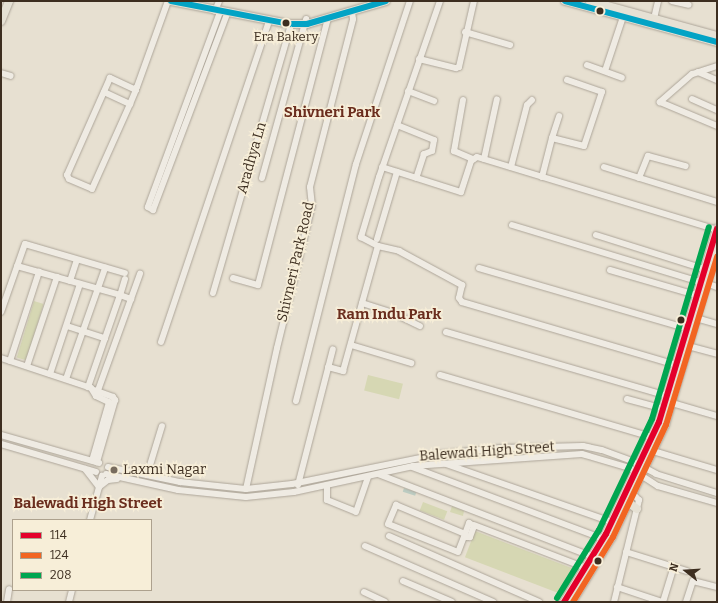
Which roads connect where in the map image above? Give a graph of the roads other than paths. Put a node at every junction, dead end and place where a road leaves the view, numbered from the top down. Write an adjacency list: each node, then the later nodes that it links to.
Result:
1 (8, 1): 18 (main road)
2 (170, 1): 14 (main road); 39 (street)
3 (186, 1): 14 (main road)
4 (368, 1): 21 (main road)
5 (386, 1): 15 (main road)
6 (410, 1): 116 (street)
7 (440, 1): 29 (street)
8 (474, 1): 25 (street)
9 (565, 1): 16 (main road)
10 (590, 1): 22 (main road)
11 (658, 1): 22 (street)
12 (672, 1): 13 (street)
13 (689, 5)
14 (219, 9): 19 (street); 20 (main road); 21 (main road); 23 (street)
15 (352, 12): 17 (main road); 143 (street, Shivneri Park Road)
16 (623, 17): 22 (main road); 32 (street)
17 (328, 18): 21 (main road); 79 (street)
18 (1, 21)
19 (217, 21): 23 (street); 23 (street)
20 (269, 21): 24 (main road); 99 (street)
21 (305, 21): 24 (main road); 61 (street)
22 (653, 22): 26 (main road); 27 (main road)
23 (224, 23)
24 (291, 24): 85 (street, Aradhya Ln)
25 (465, 32): 28 (street); 29 (street)
26 (717, 36)
27 (717, 42)
28 (510, 45)
29 (419, 59): 40 (street)
30 (587, 65): 32 (street)
31 (717, 66): 34 (street)
32 (605, 71): 36 (street)
33 (1, 72): 35 (street)
34 (698, 72): 38 (street); 51 (street)
35 (10, 76)
36 (622, 78)
37 (567, 80): 52 (street)
38 (717, 80)
39 (136, 90): 41 (street); 47 (street)
40 (408, 91): 44 (street); 50 (street)
41 (104, 92): 47 (street); 47 (street)
42 (497, 99): 54 (street)
43 (692, 99): 48 (street)
44 (434, 100)
45 (463, 100): 53 (street)
46 (532, 100): 58 (street)
47 (130, 104)
48 (717, 110)
49 (559, 116): 52 (street)
50 (397, 125): 56 (street); 62 (street)
51 (717, 126)
52 (552, 138): 60 (street)
53 (473, 159): 54 (street); 62 (street)
54 (484, 159): 58 (street)
55 (686, 166): 63 (street)
56 (382, 167): 59 (street); 68 (street)
57 (604, 167): 63 (street)
58 (511, 168): 60 (street)
59 (397, 172): 62 (street); 68 (street)
60 (542, 177): 66 (street)
61 (262, 178)
62 (416, 178)
63 (639, 178): 64 (street)
64 (717, 202)
65 (512, 225): 81 (street)
66 (717, 229): 74 (main road)
67 (596, 235): 74 (street)
68 (378, 242): 89 (street); 107 (street)
69 (717, 250): 81 (main road)
70 (77, 260): 71 (street); 72 (street); 80 (street)
71 (17, 266): 76 (street); 90 (street)
72 (105, 268): 84 (street); 87 (street)
73 (479, 268): 97 (street)
74 (704, 269): 81 (main road)
75 (610, 270): 86 (street)
76 (39, 272): 78 (street); 105 (street)
77 (140, 274): 88 (street)
78 (56, 277): 80 (street); 108 (street)
79 (233, 278)
80 (70, 281): 82 (street)
81 (703, 282): 83 (street); 86 (main road); 91 (main road)
82 (80, 284): 84 (street); 93 (street)
83 (717, 287)
84 (98, 289): 87 (street); 95 (street)
85 (213, 293)
86 (696, 295): 97 (main road)
87 (120, 296): 88 (street); 98 (street)
88 (131, 299): 113 (street)
89 (362, 303): 94 (street); 100 (street)
90 (1, 312)
91 (696, 318): 92 (street); 97 (main road)
92 (717, 324)
93 (66, 326): 95 (street); 110 (street)
94 (420, 326)
95 (83, 331): 98 (street); 112 (street)
96 (446, 332): 117 (street)
97 (687, 332): 101 (main road); 107 (main road)
98 (105, 338): 113 (street)
99 (161, 342)
100 (351, 345): 106 (street); 109 (street)
101 (688, 346): 103 (street); 117 (main road)
102 (333, 350): 109 (street)
103 (717, 354)
104 (1, 358): 105 (street)
105 (10, 361): 108 (street)
106 (411, 363)
107 (676, 365): 117 (main road)
108 (27, 366): 110 (street)
109 (328, 367): 139 (street)
110 (50, 374): 112 (street)
111 (440, 375): 123 (street)
112 (66, 378): 113 (street)
113 (94, 391): 114 (street); 118 (street)
114 (114, 398): 118 (street); 126 (street)
115 (627, 399): 119 (street)
116 (296, 400)
117 (670, 400): 119 (main road); 120 (street); 125 (main road)
118 (109, 402): 126 (street)
119 (664, 408): 123 (main road)
120 (717, 416)
121 (162, 426): 136 (street)
122 (1, 435): 126 (street)
123 (652, 437): 132 (main road)
124 (1, 444): 130 (street)
125 (653, 451): 131 (street); 132 (main road)
126 (96, 462): 128 (street, Balewadi High Street); 133 (street)
127 (442, 462): 129 (street, Balewadi High Street); 132 (street, Balewadi High Street); 152 (street)
128 (108, 467): 135 (street); 136 (street, Balewadi High Street)
129 (410, 467): 134 (street, Balewadi High Street); 155 (street)
130 (84, 468): 133 (street); 142 (street)
131 (717, 470)
132 (640, 471): 139 (street, Balewadi High Street); 145 (street); 147 (main road); 149 (street); 152 (main road)
133 (96, 472): 135 (street, Balewadi High Street)
134 (378, 474): 137 (street, Balewadi High Street); 158 (street)
135 (104, 475): 138 (street, Balewadi High Street); 142 (street)
136 (147, 475): 143 (street, Balewadi High Street)
137 (368, 476): 140 (street, Balewadi High Street); 140 (street)
138 (124, 479): 142 (street); 146 (street, Balewadi High Street)
139 (298, 482): 141 (street, Balewadi High Street); 144 (street)
140 (327, 485): 144 (street, Balewadi High Street)
141 (279, 486): 143 (street, Balewadi High Street); 146 (street)
142 (99, 487): 151 (street)
143 (246, 489)
144 (298, 491): 146 (street, Balewadi High Street)
145 (717, 493)
146 (280, 494)
147 (633, 494): 148 (main road); 150 (street)
148 (629, 503): 150 (main road); 177 (main road)
149 (717, 503)
150 (637, 509): 157 (street)
151 (90, 519)
152 (612, 522): 155 (main road)
153 (465, 534): 153 (street); 160 (street)
154 (389, 536): 175 (street)
155 (604, 538): 158 (main road)
156 (365, 546): 174 (street)
157 (626, 552): 159 (street); 163 (street)
158 (593, 557): 160 (main road)
159 (674, 567): 161 (street); 179 (street)
160 (586, 568): 176 (main road)
161 (687, 571)
162 (403, 581): 168 (street)
163 (617, 587): 178 (street); 179 (street)
164 (717, 587): 180 (street)
165 (9, 589): 169 (street)
166 (72, 591): 170 (street)
167 (364, 592): 171 (street)
168 (438, 596): 172 (street); 173 (street)
169 (7, 602)
170 (68, 602)
171 (384, 602)
172 (435, 602)
173 (452, 602)
174 (493, 602)
175 (539, 602)
176 (564, 602)
177 (572, 602)
178 (614, 602)
179 (663, 602)
180 (686, 602)

